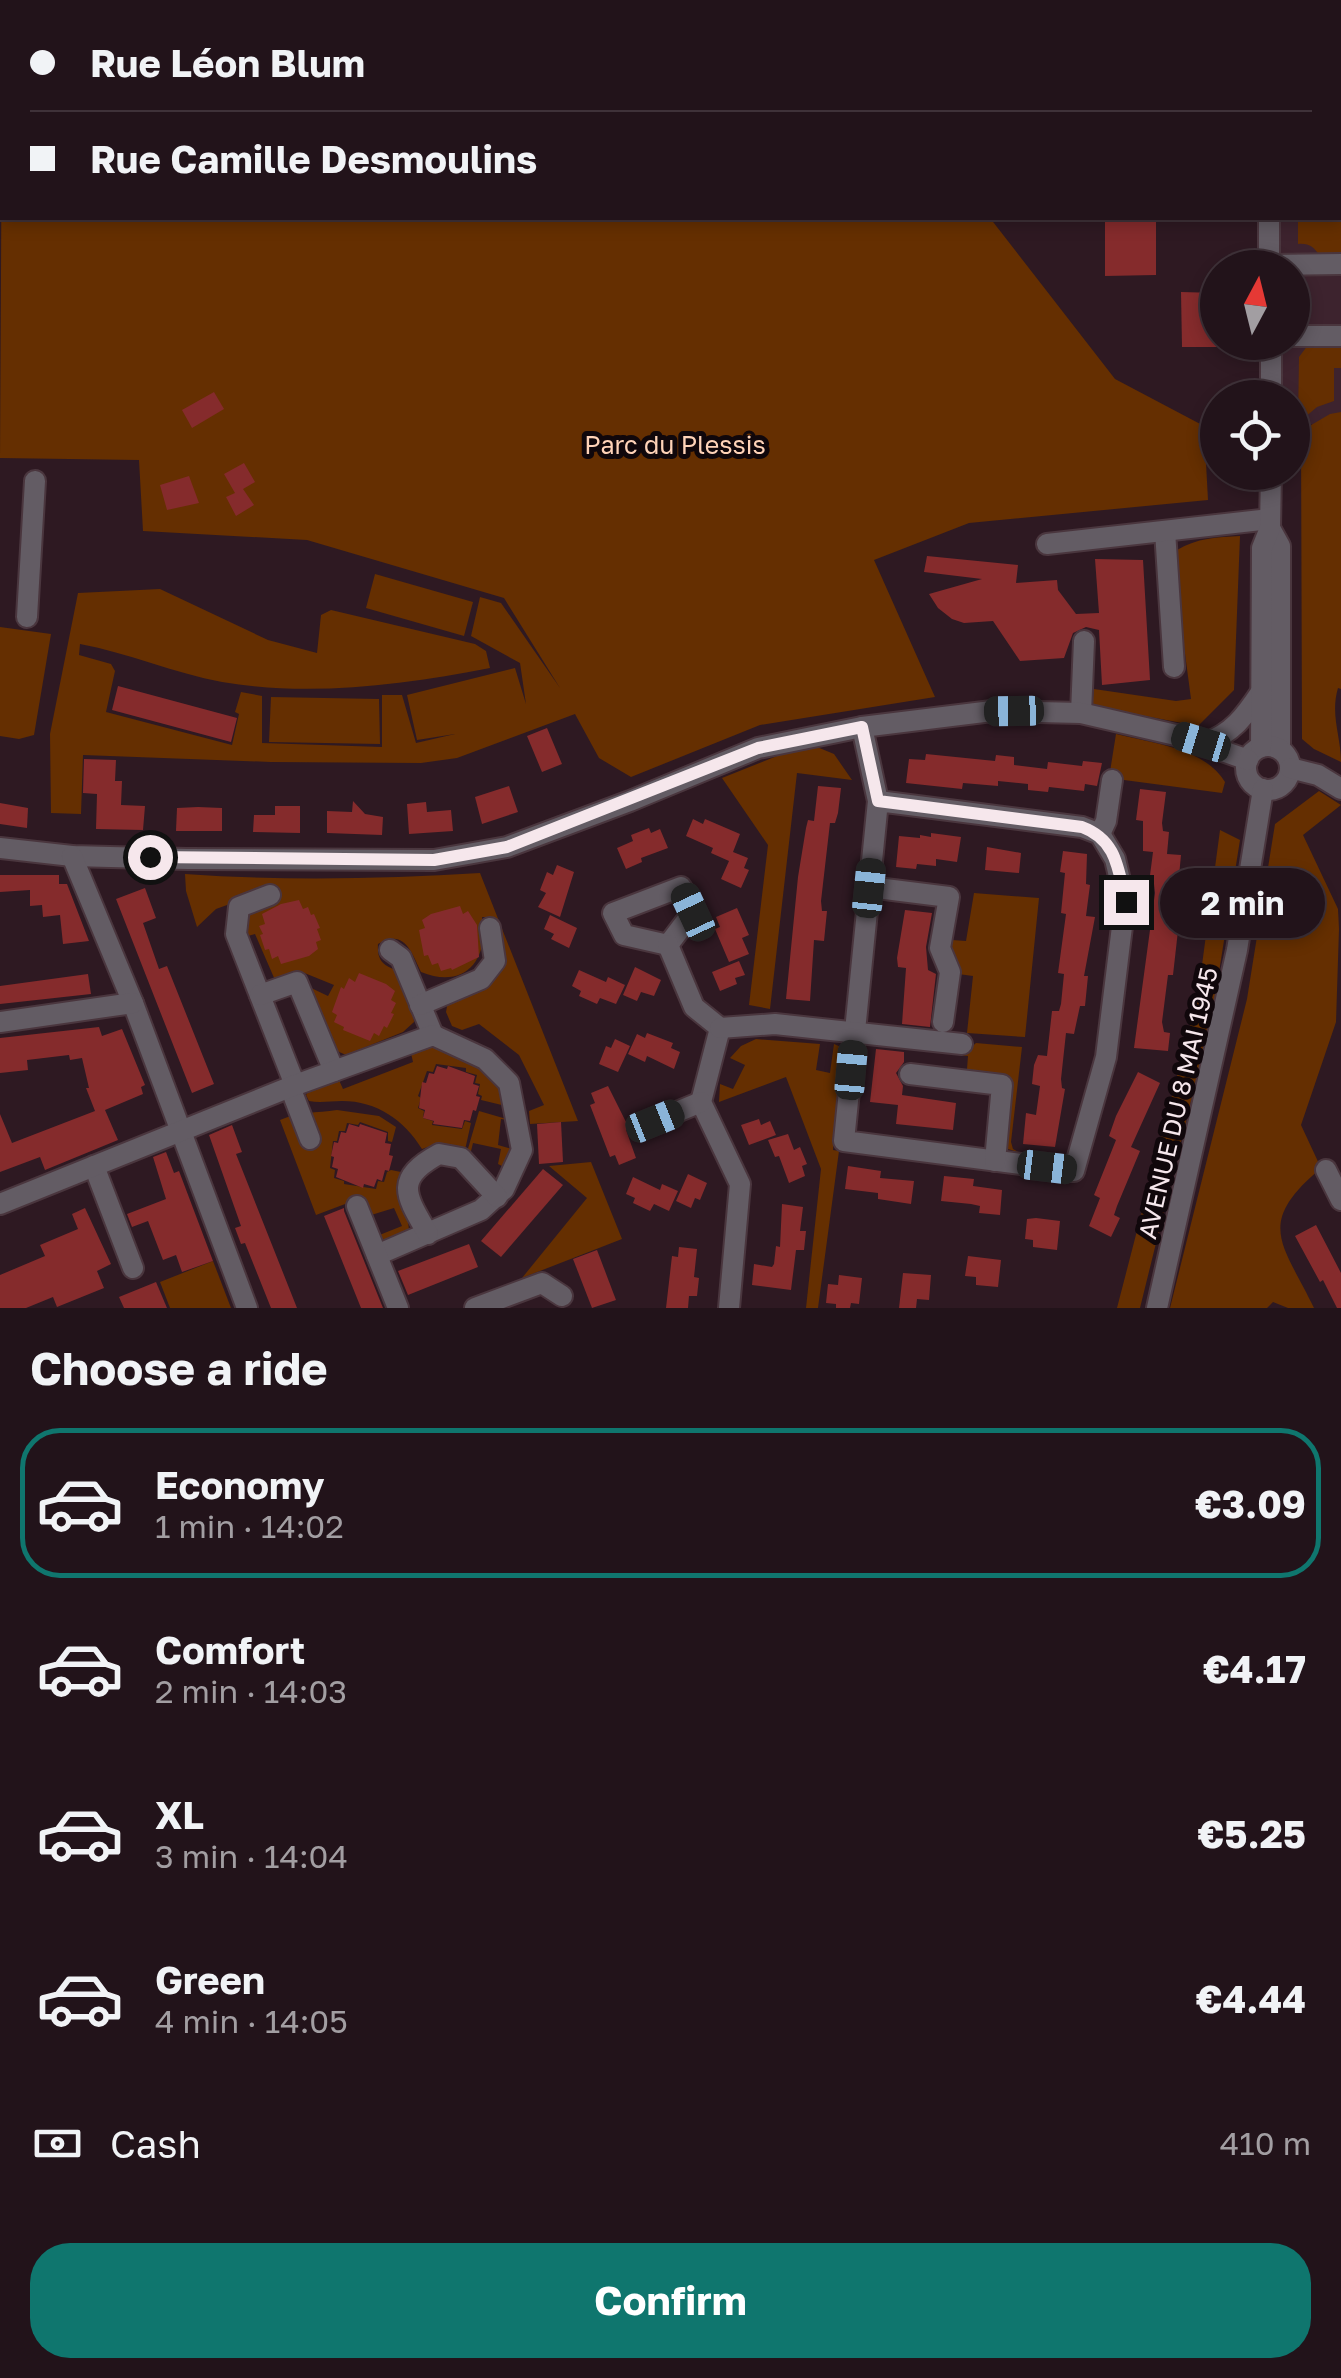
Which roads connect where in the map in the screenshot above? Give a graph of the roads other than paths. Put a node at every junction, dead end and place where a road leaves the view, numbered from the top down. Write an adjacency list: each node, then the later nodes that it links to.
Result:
1 (1269, 220): 2 (street)
2 (1269, 250)
3 (1341, 264): 4 (street)
4 (1310, 265)
5 (1310, 336): 6 (street)
6 (1341, 336)
7 (35, 481): 12 (street)
8 (1271, 490): 9 (street)
9 (1270, 523): 10 (street); 15 (street); 19 (street)
10 (1165, 531): 11 (street); 14 (street)
11 (1047, 544)
12 (28, 617)
13 (1084, 641): 16 (street)
14 (1174, 667)
15 (1262, 691): 18 (street); 19 (street)
16 (1081, 714): 17 (street); 18 (street)
17 (862, 727): 24 (street); 27 (street)
18 (1205, 743): 19 (street)
19 (1263, 752): 20 (street); 22 (street)
20 (1290, 768): 22 (street); 23 (street)
21 (1112, 780): 25 (street)
22 (1263, 789): 64 (street, AVENUE DU 8 MAI 1945)
23 (1341, 789)
24 (878, 801): 25 (street); 28 (street)
25 (1100, 834): 49 (street)
26 (0, 848): 27 (street)
27 (72, 856): 34 (street)
28 (869, 888): 37 (street); 39 (street)
29 (270, 895): 33 (street)
30 (490, 928): 35 (street)
31 (668, 945): 38 (street)
32 (390, 950): 35 (street)
33 (260, 995): 42 (street); 44 (street)
34 (133, 1003): 36 (street); 47 (street)
35 (420, 1005): 40 (street)
36 (0, 1022)
37 (942, 1022)
38 (720, 1028): 39 (street); 45 (street)
39 (854, 1034): 41 (street); 49 (street)
40 (432, 1035): 42 (street); 52 (street)
41 (962, 1044)
42 (334, 1071): 44 (street)
43 (910, 1074): 49 (street)
44 (292, 1086): 47 (street); 48 (street)
45 (701, 1102): 46 (street); 63 (street)
46 (655, 1121)
47 (179, 1131): 50 (street); 60 (street)
48 (310, 1139)
49 (995, 1161)
50 (94, 1166): 54 (street); 58 (street)
51 (1326, 1170): 53 (street)
52 (497, 1197): 56 (street); 56 (street)
53 (1341, 1200)
54 (0, 1204)
55 (357, 1206): 57 (street)
56 (428, 1234): 57 (street)
57 (377, 1255): 61 (street)
58 (133, 1268)
59 (562, 1296): 62 (street)
60 (248, 1308)
61 (398, 1308)
62 (475, 1308)
63 (728, 1308)
64 (1157, 1308)

